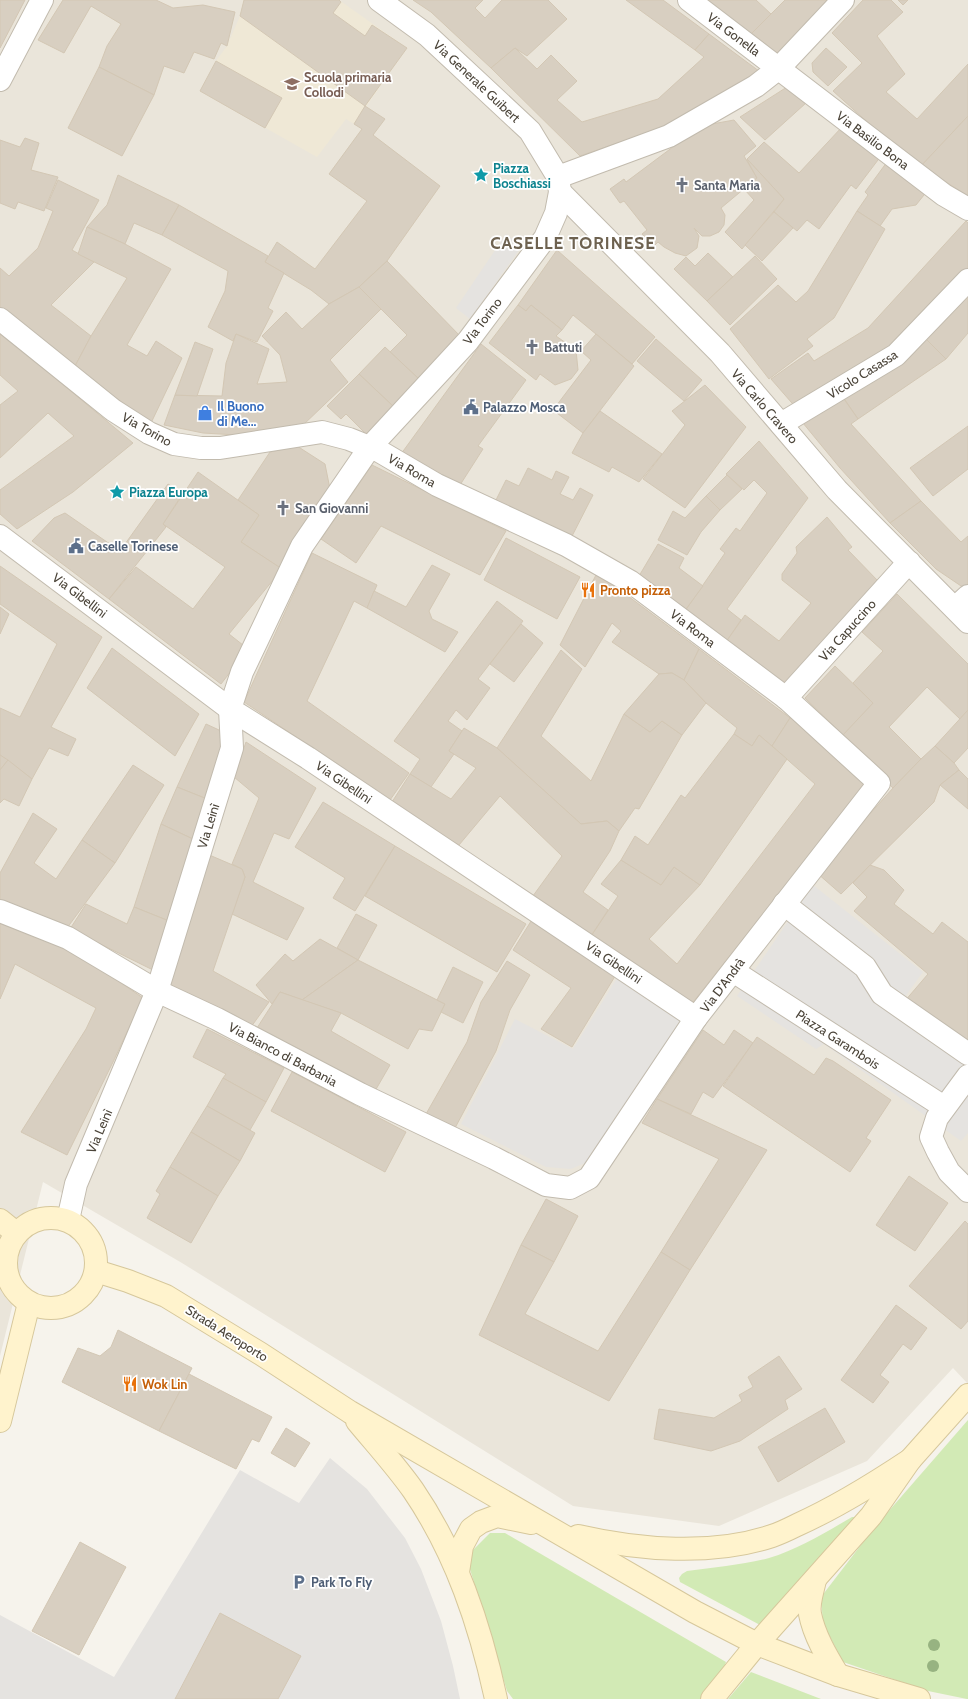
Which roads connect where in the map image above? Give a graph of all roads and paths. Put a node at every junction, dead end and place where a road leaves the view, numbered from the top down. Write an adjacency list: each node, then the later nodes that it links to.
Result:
1 (42, 0): 6 (street)
2 (380, 0): 7 (street, Via Generale Guibert)
3 (688, 0): 5 (street, Via Gonella)
4 (843, 0): 5 (street)
5 (779, 68): 7 (street); 8 (street, Via Basilio Bona)
6 (0, 80)
7 (559, 184): 11 (street, Via Carlo Cravero); 12 (street, Via Torino)
8 (968, 209)
9 (968, 280): 11 (street, Vicolo Casassa)
10 (0, 319): 12 (street, Via Torino)
11 (781, 424): 14 (street, Via Carlo Cravero)
12 (374, 449): 16 (street, Via Roma); 17 (street, Via Leinì)
13 (2, 541): 17 (street, Via Gibellini)
14 (909, 562): 15 (street, Via Carlo Cravero); 16 (street, Via Capuccino)
15 (964, 609)
16 (786, 698): 18 (street, Via Roma)
17 (230, 709): 22 (street, Via Leinì); 23 (street, Via Gibellini)
18 (879, 783): 19 (street, Via D'Andrà)
19 (784, 904): 21 (street, Via D'Andrà); 24 (street)
20 (0, 911): 22 (street, Via Bianco di Barbania)
21 (732, 970): 23 (street, Via D'Andrà); 26 (street, Piazza Garambois)
22 (157, 991): 27 (street, Via Bianco di Barbania); 29 (street, Via Leinì)
23 (696, 1018): 27 (street, Via D'Andrà)
24 (968, 1054)
25 (968, 1076): 26 (street)
26 (944, 1107): 28 (street)
27 (570, 1188)
28 (968, 1191)
29 (68, 1220): 30 (main road); 31 (main road)
30 (8, 1227): 32 (main road)
31 (96, 1271): 32 (main road); 34 (main road, Strada Aeroporto)
32 (28, 1303): 35 (main road)
33 (968, 1394): 36 (main road)
34 (350, 1412): 37 (main road); 38 (main road)
35 (0, 1420)
36 (910, 1460): 37 (main road); 39 (main road)
37 (557, 1531): 38 (main road); 40 (main road)
38 (458, 1572): 42 (main road)
39 (815, 1580): 40 (main road); 41 (main road)
40 (757, 1644): 41 (main road); 43 (main road)
41 (838, 1675): 44 (main road)
42 (496, 1698)
43 (712, 1699)
44 (919, 1699)

